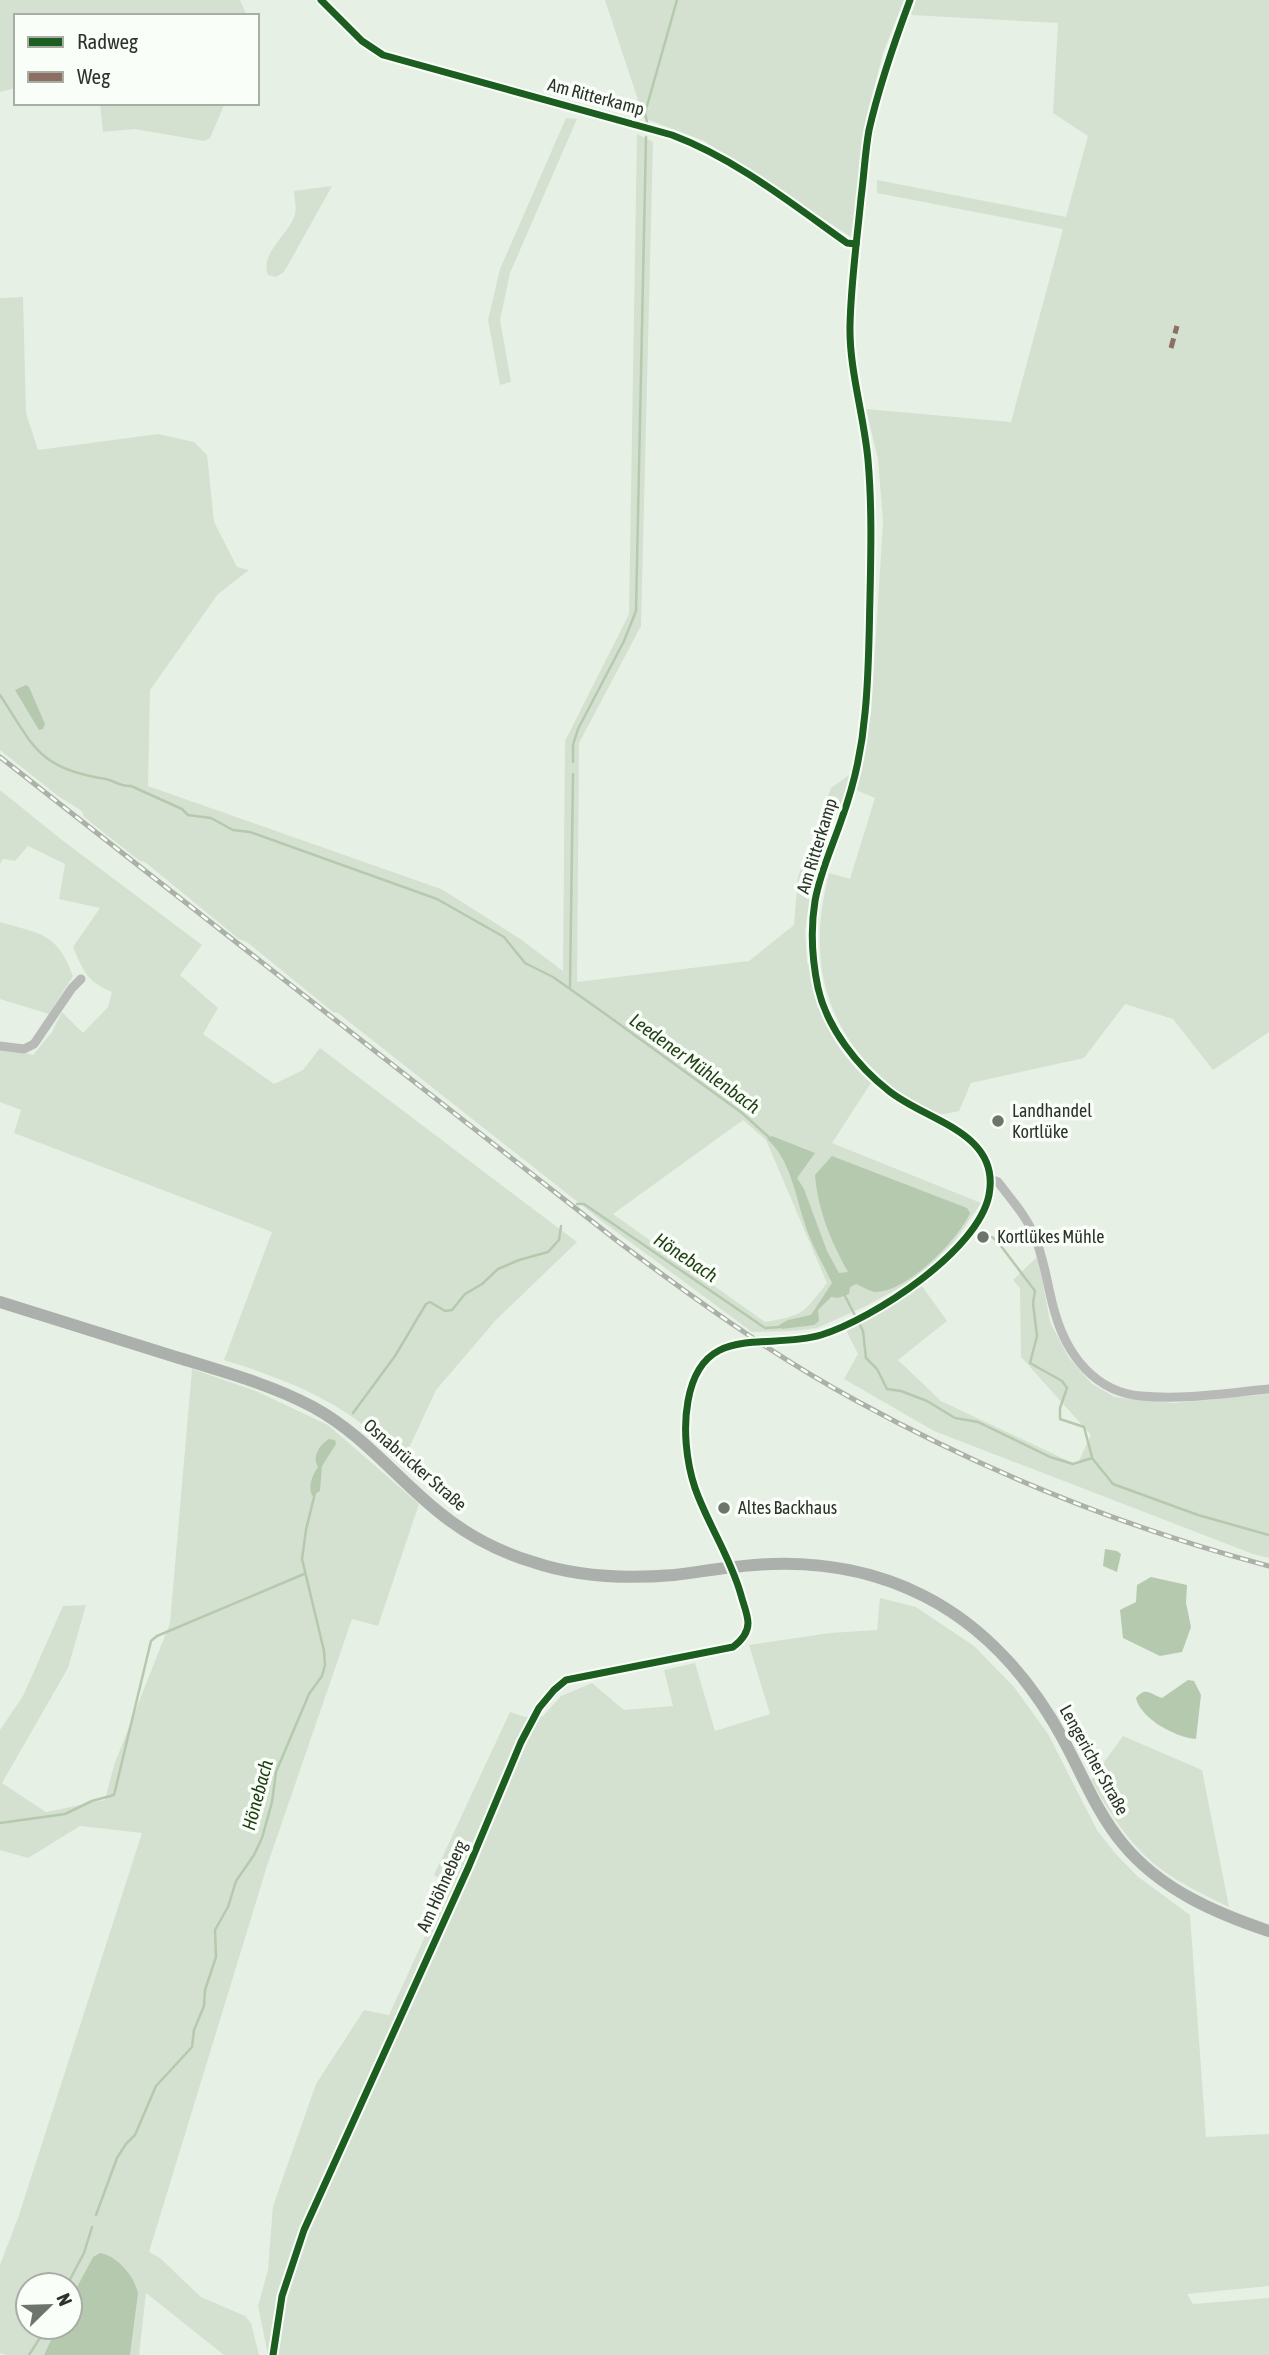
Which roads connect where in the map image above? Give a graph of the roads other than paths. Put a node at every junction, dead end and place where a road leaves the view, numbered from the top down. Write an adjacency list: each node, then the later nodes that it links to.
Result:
1 (321, 0): 3 (street, Am Ritterkamp)
2 (910, 0): 3 (street, Am Ritterkamp)
3 (856, 244): 6 (street, Am Ritterkamp)
4 (81, 979): 5 (street)
5 (0, 1046)
6 (990, 1179): 8 (street); 9 (street)
7 (0, 1302): 9 (main road, Osnabrücker Straße)
8 (1269, 1389)
9 (733, 1567): 10 (main road, Osnabrücker Straße); 12 (street, Am Höhneberg)
10 (1006, 1657): 11 (main road, Lengericher Straße)
11 (1269, 1931)
12 (273, 2355)

